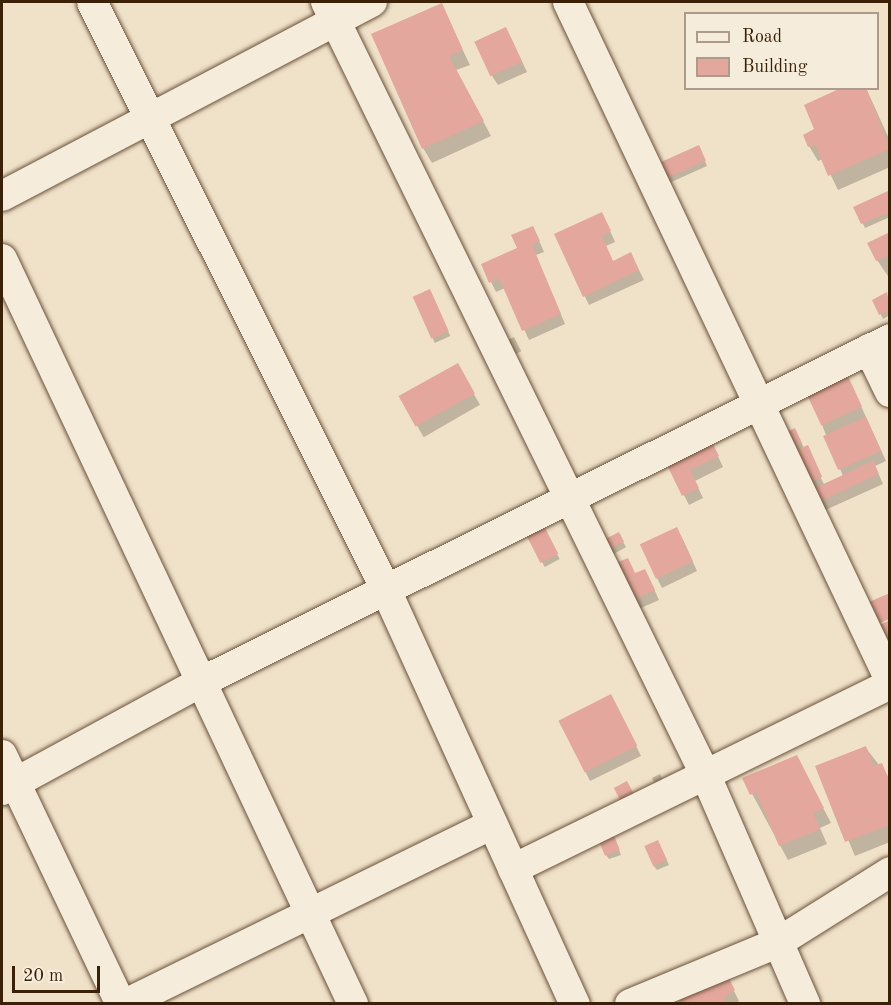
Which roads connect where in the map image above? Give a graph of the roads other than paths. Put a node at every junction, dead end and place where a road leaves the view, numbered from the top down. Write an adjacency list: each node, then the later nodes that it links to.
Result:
1 (92, 2): 5 (street)
2 (372, 2): 4 (street)
3 (568, 2): 10 (street)
4 (331, 11): 5 (street); 11 (street)
5 (149, 119): 6 (street); 12 (street)
6 (2, 196)
7 (2, 259): 14 (street)
8 (879, 344): 9 (street); 10 (street)
9 (890, 392)
10 (759, 404): 11 (street); 13 (street)
11 (572, 495): 12 (street); 17 (street)
12 (386, 590): 14 (street); 19 (street)
13 (890, 680)
14 (203, 681): 18 (street); 22 (street)
15 (890, 684): 17 (street)
16 (2, 755): 18 (street)
17 (706, 776): 20 (street); 23 (street)
18 (8, 786): 24 (street)
19 (492, 824): 20 (street); 22 (street)
20 (513, 869): 26 (street)
21 (890, 872): 23 (street)
22 (311, 912): 24 (street); 25 (street)
23 (777, 943): 27 (street); 28 (street)
24 (123, 1004)
25 (353, 1004)
26 (575, 1004)
27 (630, 1004)
28 (805, 1004)

